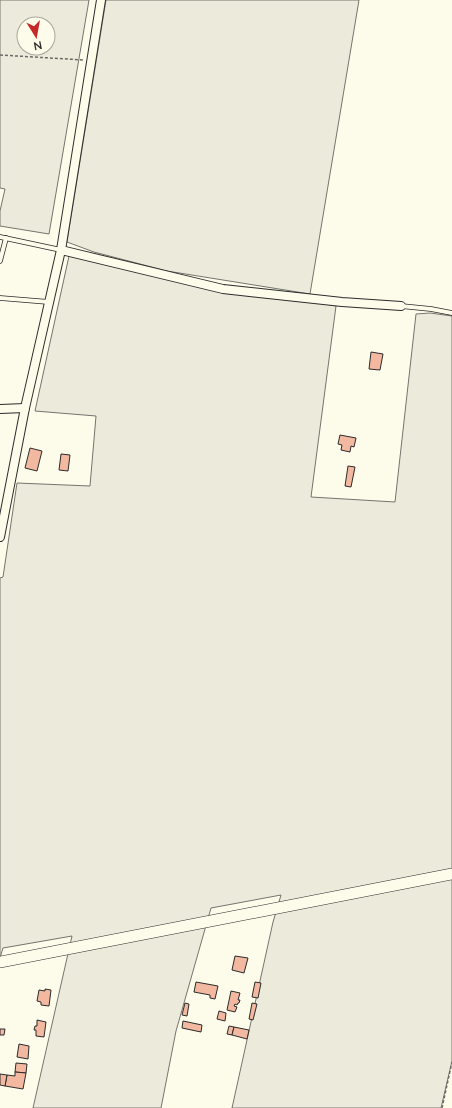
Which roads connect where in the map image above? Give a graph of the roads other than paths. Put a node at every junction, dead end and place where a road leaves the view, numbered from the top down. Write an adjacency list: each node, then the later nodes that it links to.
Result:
1 (102, 0): 4 (street)
2 (0, 237): 3 (lane)
3 (6, 238): 4 (lane); 5 (lane)
4 (61, 250): 7 (street); 8 (street)
5 (0, 261)
6 (0, 298): 7 (lane)
7 (50, 302): 10 (street)
8 (401, 306): 9 (lane)
9 (452, 313)
10 (26, 408): 11 (street); 12 (street)
11 (0, 409)
12 (0, 537)
13 (452, 874): 14 (main road)
14 (0, 962)

